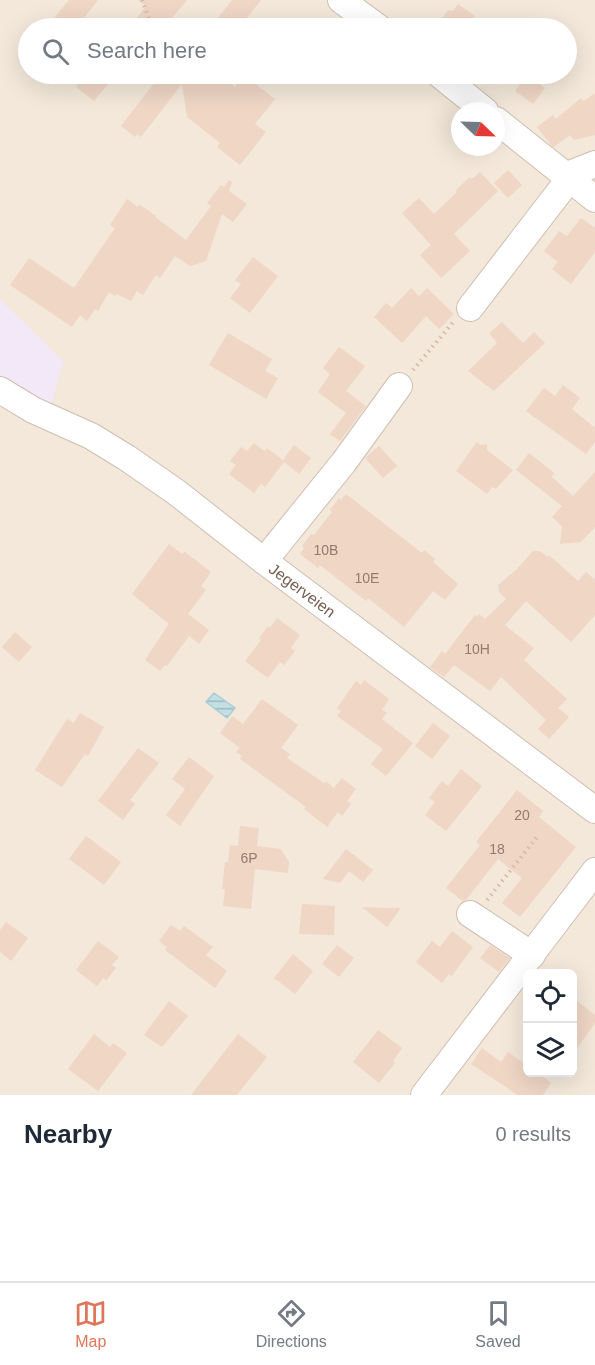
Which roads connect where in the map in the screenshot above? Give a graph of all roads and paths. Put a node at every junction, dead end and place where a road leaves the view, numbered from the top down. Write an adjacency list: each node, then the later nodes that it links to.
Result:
1 (142, 0): 3 (path)
2 (340, 0): 4 (street)
3 (149, 18)
4 (365, 18)
5 (451, 84): 6 (street)
6 (474, 102)
7 (505, 127): 9 (street)
8 (595, 164): 9 (street)
9 (569, 177): 10 (street); 11 (street)
10 (595, 199)
11 (470, 308): 12 (path)
12 (399, 386): 14 (street)
13 (0, 390): 14 (street, Jegerveien)
14 (264, 561): 15 (street, Jegerveien)
15 (595, 810)
16 (537, 837): 18 (path)
17 (595, 871): 19 (street)
18 (472, 915): 19 (street)
19 (532, 955): 20 (street)
20 (424, 1095)

